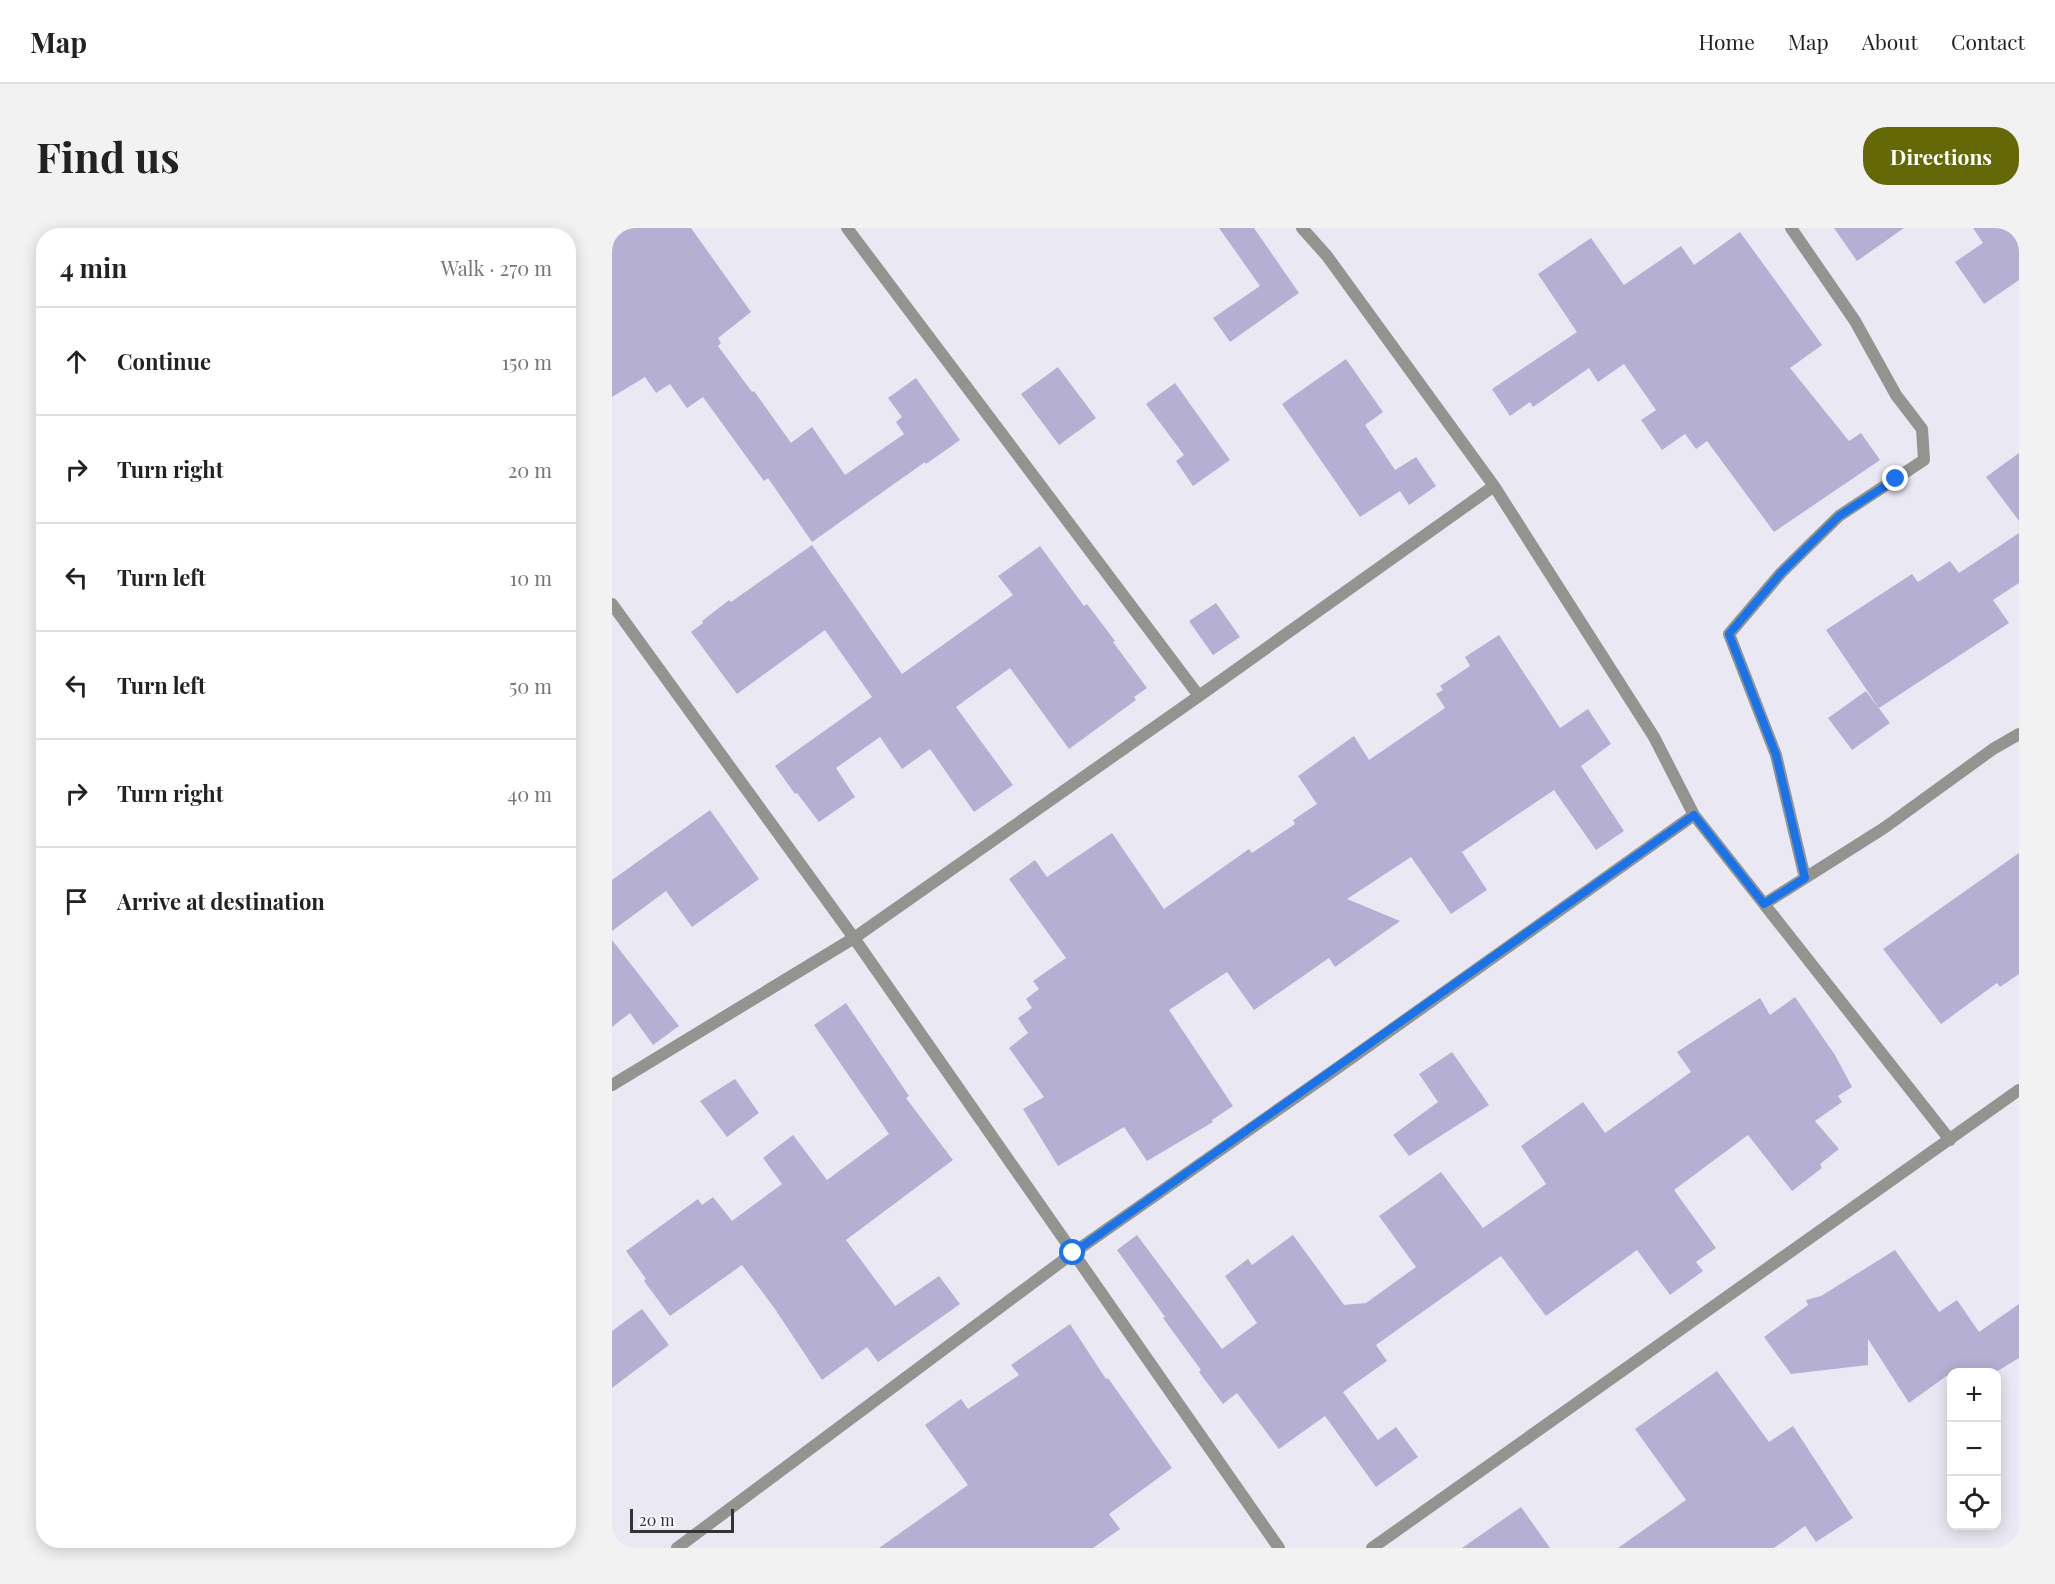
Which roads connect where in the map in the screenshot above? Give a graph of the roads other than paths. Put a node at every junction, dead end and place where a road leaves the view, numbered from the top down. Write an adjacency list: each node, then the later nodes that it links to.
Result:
1 (847, 228): 6 (street)
2 (1302, 228): 4 (street)
3 (1791, 228): 9 (street)
4 (1494, 486): 6 (street); 8 (street)
5 (612, 604): 11 (street)
6 (1199, 696): 11 (street)
7 (2019, 734): 9 (street)
8 (1694, 815): 10 (street); 15 (street)
9 (1805, 878): 10 (street)
10 (1764, 904): 14 (street)
11 (854, 938): 12 (street); 15 (street)
12 (612, 1085)
13 (2019, 1090): 14 (street)
14 (1950, 1140): 18 (street)
15 (1073, 1253): 16 (street); 17 (street)
16 (677, 1548)
17 (1279, 1548)
18 (1372, 1548)

